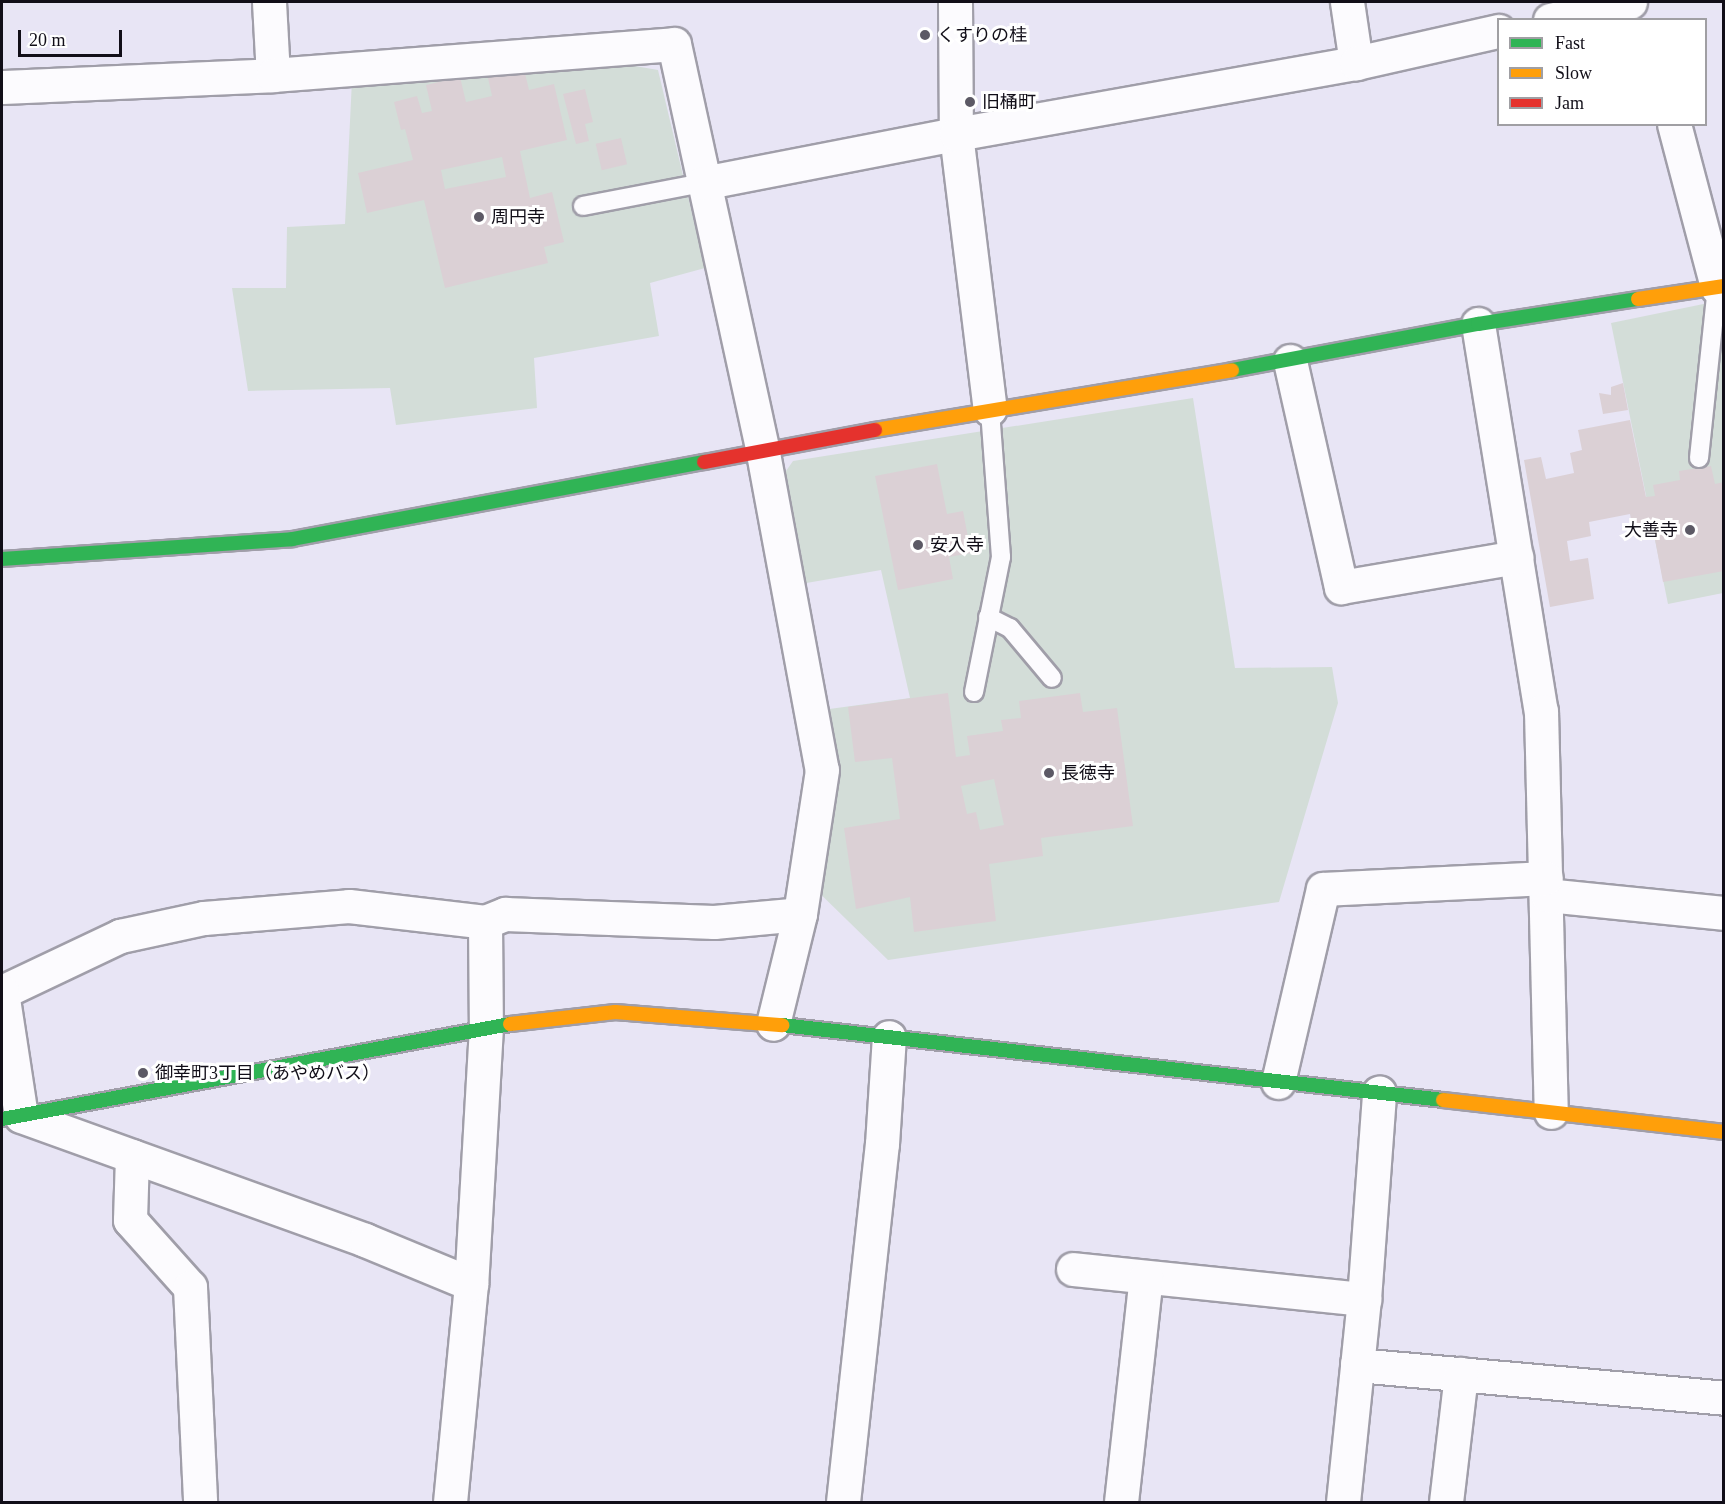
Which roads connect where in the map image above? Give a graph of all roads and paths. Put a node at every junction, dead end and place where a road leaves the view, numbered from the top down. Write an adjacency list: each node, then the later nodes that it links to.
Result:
1 (269, 2): 10 (street)
2 (955, 2): 13 (street)
3 (1347, 2): 9 (street)
4 (1630, 2): 6 (street)
5 (1642, 2): 7 (street)
6 (1559, 18)
7 (1646, 18)
8 (1497, 31): 9 (street)
9 (1356, 63): 13 (street)
10 (273, 75): 11 (street); 14 (street)
11 (2, 87)
12 (1675, 126): 16 (street)
13 (956, 134): 14 (street); 19 (street)
14 (703, 183): 15 (lane); 20 (street)
15 (583, 206)
16 (1720, 286): 17 (street); 21 (lane)
17 (1478, 324): 18 (street); 22 (street)
18 (1290, 361): 19 (street); 22 (street)
19 (990, 409): 20 (street); 24 (lane)
20 (763, 453): 23 (street); 29 (street)
21 (1699, 458)
22 (1516, 557): 27 (street)
23 (2, 559)
24 (988, 617): 25 (lane); 26 (lane)
25 (1052, 678)
26 (974, 692)
27 (1546, 887): 28 (street); 35 (street); 37 (street)
28 (1724, 913)
29 (800, 914): 30 (street); 32 (street)
30 (484, 922): 31 (street); 33 (street)
31 (2, 992): 38 (street)
32 (773, 1024): 33 (street); 34 (street)
33 (486, 1027): 38 (street); 43 (street)
34 (889, 1037): 35 (street); 50 (street)
35 (1278, 1082): 36 (street)
36 (1379, 1093): 37 (street); 44 (street)
37 (1551, 1112): 39 (street)
38 (11, 1118): 40 (street)
39 (1724, 1132)
40 (132, 1156): 43 (street); 48 (street)
41 (1073, 1269): 42 (street)
42 (1146, 1276): 44 (street); 51 (street)
43 (471, 1284): 49 (street)
44 (1364, 1299): 45 (street)
45 (1357, 1365): 46 (street); 52 (street)
46 (1461, 1374): 47 (street); 53 (street)
47 (1724, 1398)
48 (200, 1503)
49 (450, 1503)
50 (843, 1503)
51 (1121, 1503)
52 (1343, 1503)
53 (1446, 1503)

